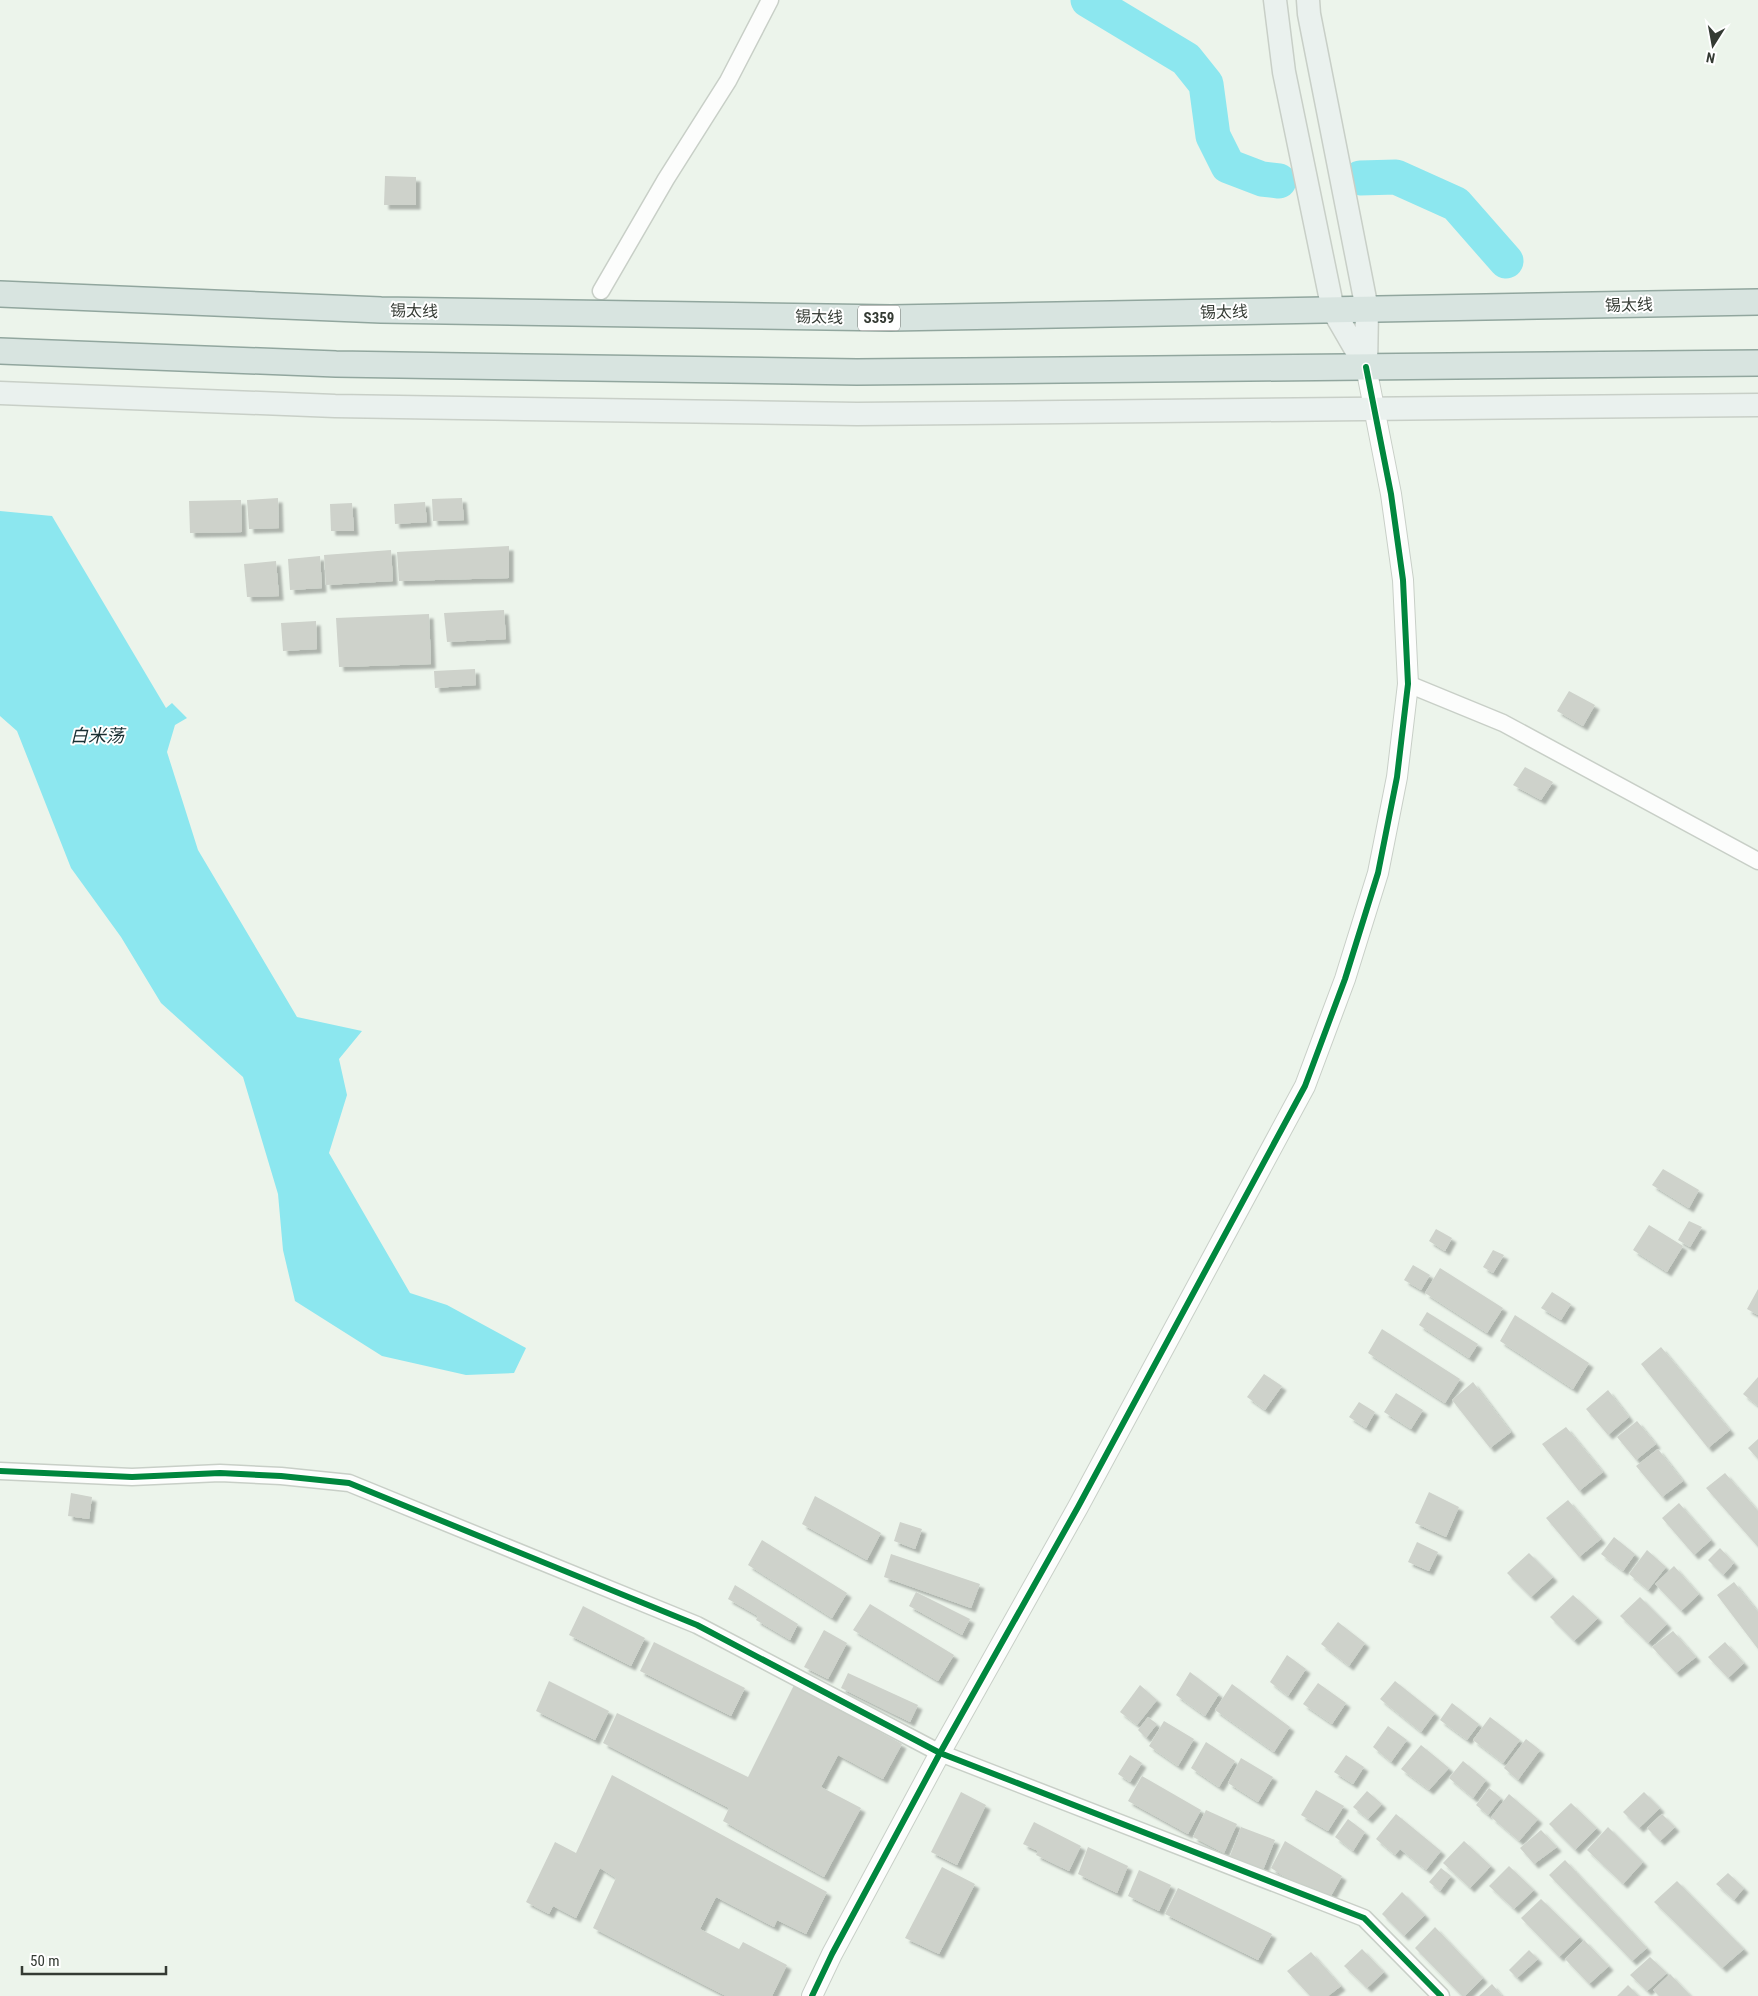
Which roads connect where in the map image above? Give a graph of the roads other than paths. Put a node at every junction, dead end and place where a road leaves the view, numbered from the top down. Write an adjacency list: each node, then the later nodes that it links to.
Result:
1 (770, 0): 4 (street)
2 (1275, 0): 8 (main road)
3 (1308, 0): 7 (main road)
4 (601, 291)
5 (0, 294): 8 (main road, 锡太线 / S359)
6 (1758, 302): 7 (main road, 锡太线 / S359)
7 (1367, 309): 8 (main road, 锡太线 / S359); 11 (main road)
8 (1333, 310): 11 (main road)
9 (0, 351): 11 (main road)
10 (1758, 362): 11 (main road)
11 (1366, 367): 14 (street)
12 (0, 393): 14 (main road)
13 (1758, 404): 14 (main road)
14 (1373, 409): 15 (street)
15 (1408, 684): 16 (street); 18 (street)
16 (1758, 861)
17 (0, 1471): 18 (street)
18 (940, 1753): 19 (street); 20 (street)
19 (812, 1996)
20 (1441, 1996)

